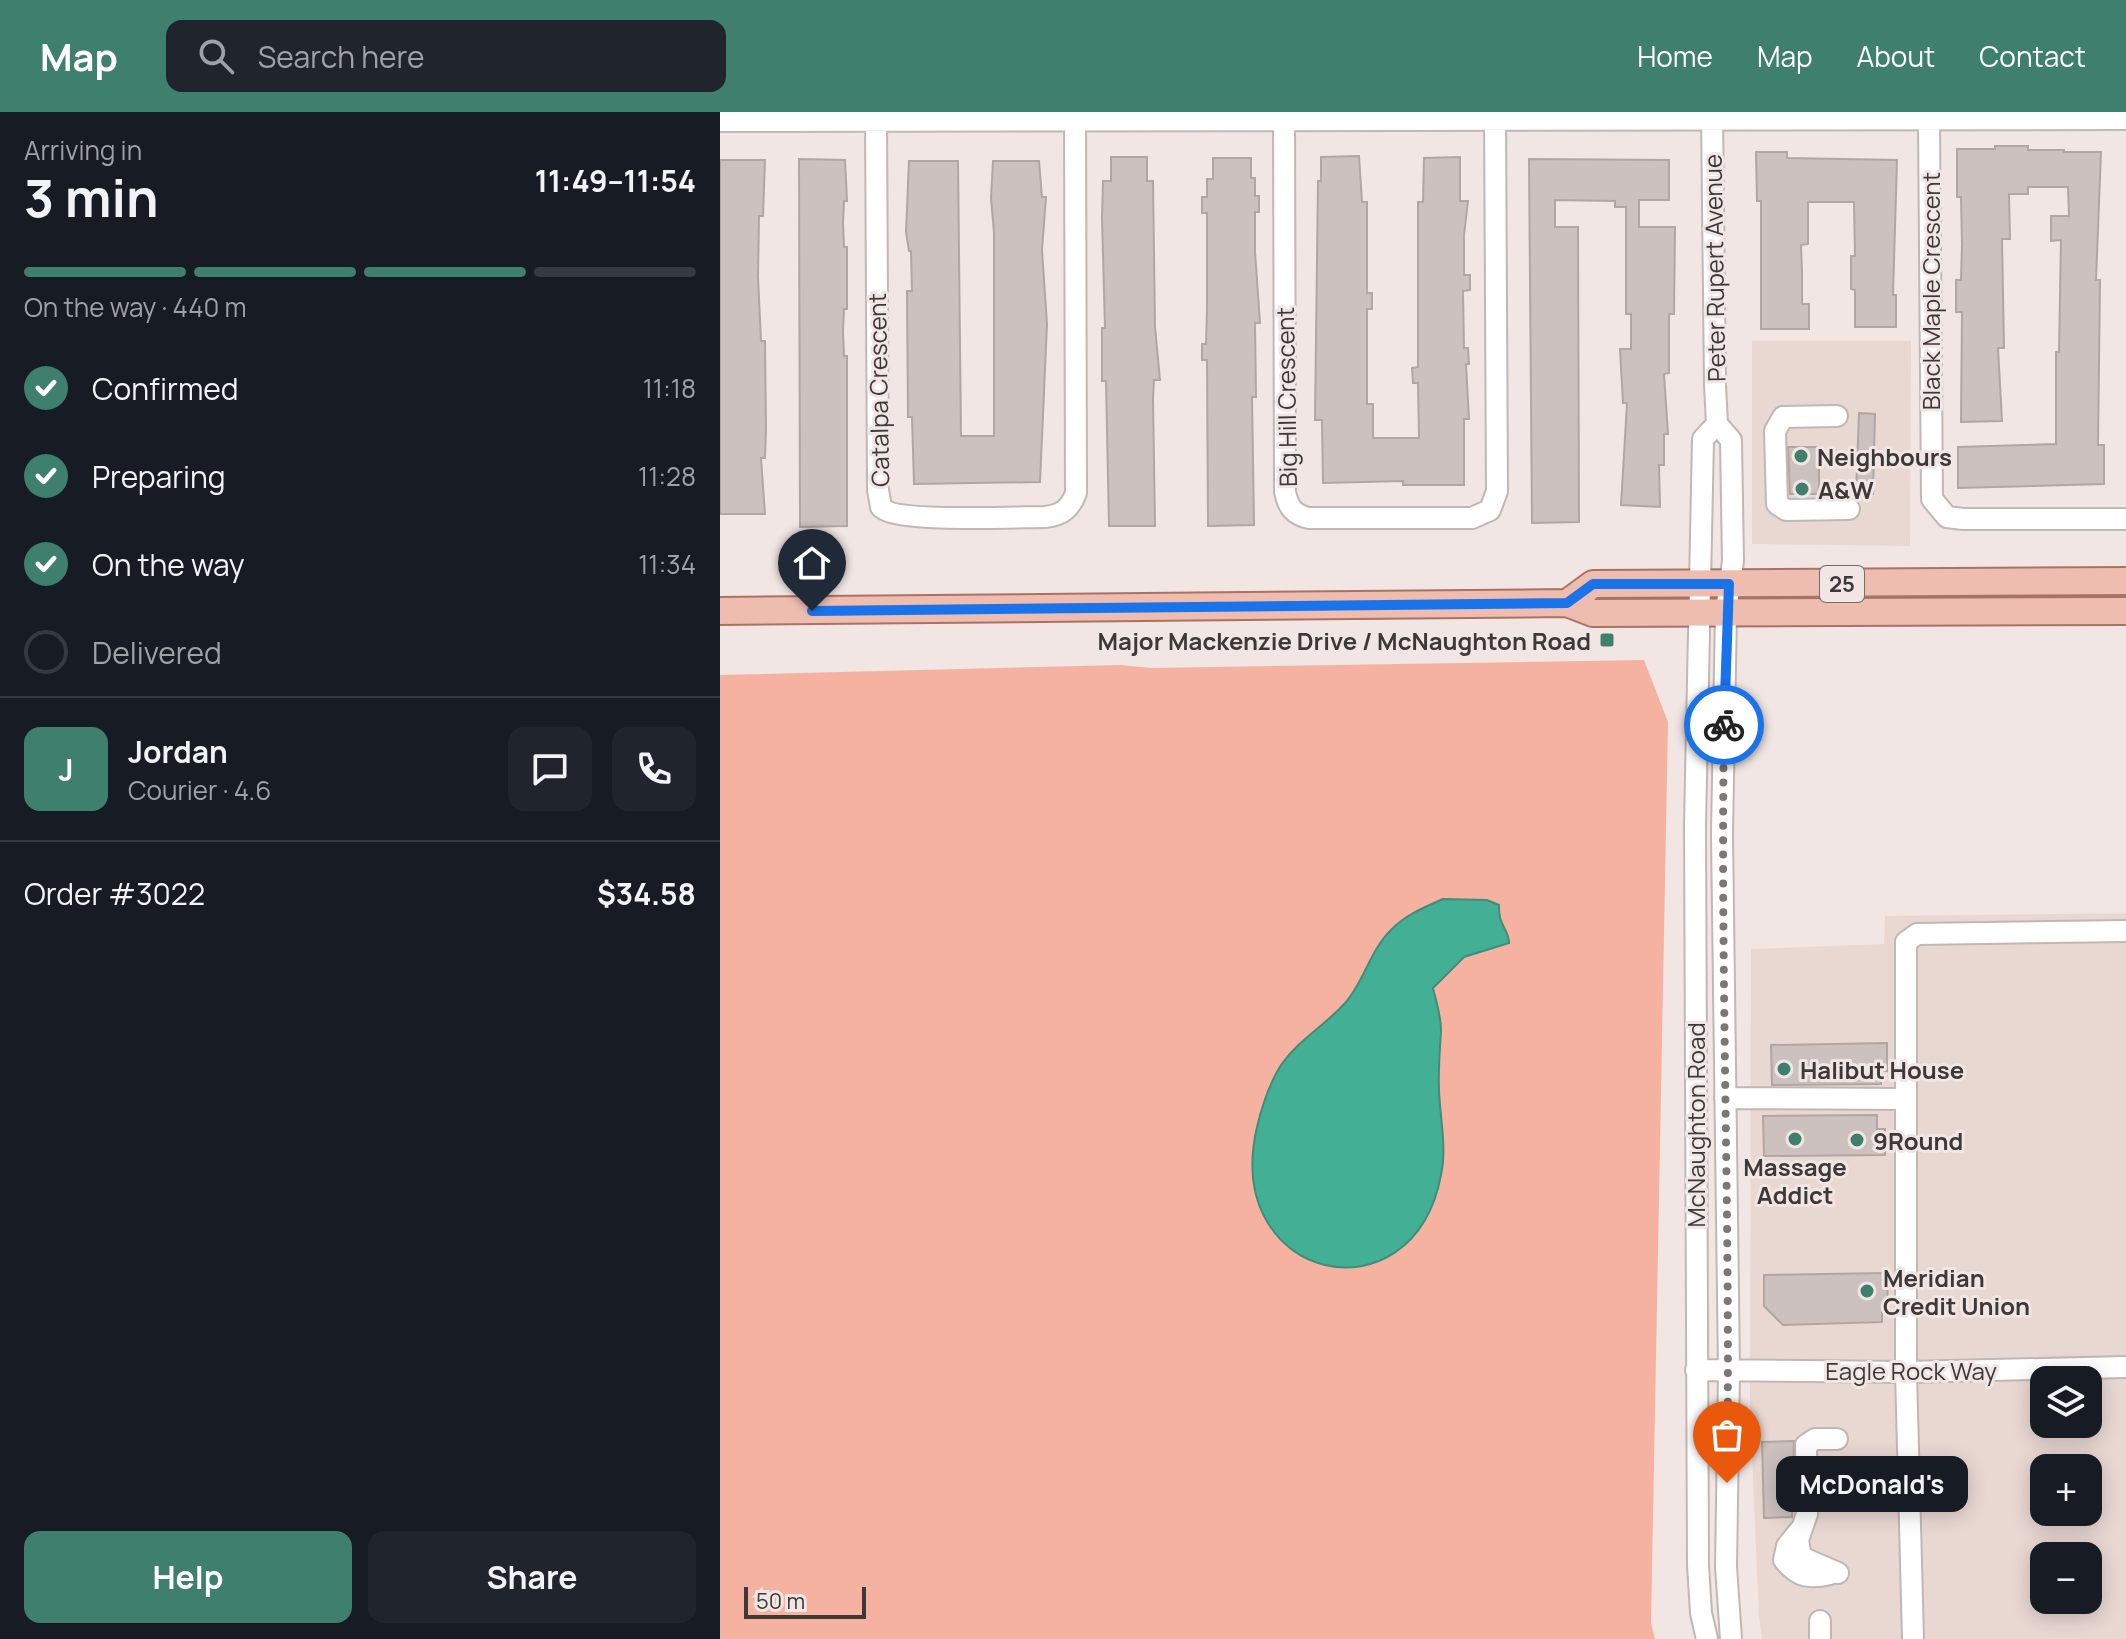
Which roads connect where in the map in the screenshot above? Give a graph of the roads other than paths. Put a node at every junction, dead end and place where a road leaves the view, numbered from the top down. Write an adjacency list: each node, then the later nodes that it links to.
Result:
1 (876, 116): 2 (street); 2 (street, Catalpa Crescent); 7 (street)
2 (1075, 116): 3 (street)
3 (1284, 116): 4 (street); 4 (street, Big Hill Crescent)
4 (1495, 116): 5 (street)
5 (1712, 116): 8 (street); 10 (street, Peter Rupert Avenue)
6 (2126, 119): 8 (street)
7 (720, 121)
8 (1929, 121): 12 (street, Black Maple Crescent)
9 (1837, 416): 11 (street)
10 (1717, 424): 14 (street, Peter Rupert Avenue); 15 (street, Peter Rupert Avenue)
11 (1849, 509)
12 (2126, 519)
13 (2126, 581): 15 (main road, 25)
14 (1698, 582): 15 (main road, 25); 16 (main road, 25); 18 (street, McNaughton Road)
15 (1729, 584): 19 (street, McNaughton Road)
16 (1567, 603): 17 (main road, 25); 18 (main road, 25)
17 (720, 611)
18 (1698, 611): 19 (main road, 25); 25 (street, McNaughton Road)
19 (1726, 611): 20 (main road, 25); 22 (street, McNaughton Road)
20 (2126, 611)
21 (2126, 931): 23 (street)
22 (1725, 1098): 23 (street); 26 (street, McNaughton Road)
23 (1904, 1099): 27 (street)
24 (2126, 1367): 27 (street, Eagle Rock Way)
25 (1696, 1370): 26 (street, Eagle Rock Way); 30 (street, McNaughton Road)
26 (1729, 1371): 27 (street, Eagle Rock Way); 31 (street, McNaughton Road)
27 (1906, 1372): 32 (street)
28 (1837, 1439): 29 (street)
29 (1838, 1573)
30 (1707, 1639)
31 (1731, 1639)
32 (1913, 1639)

